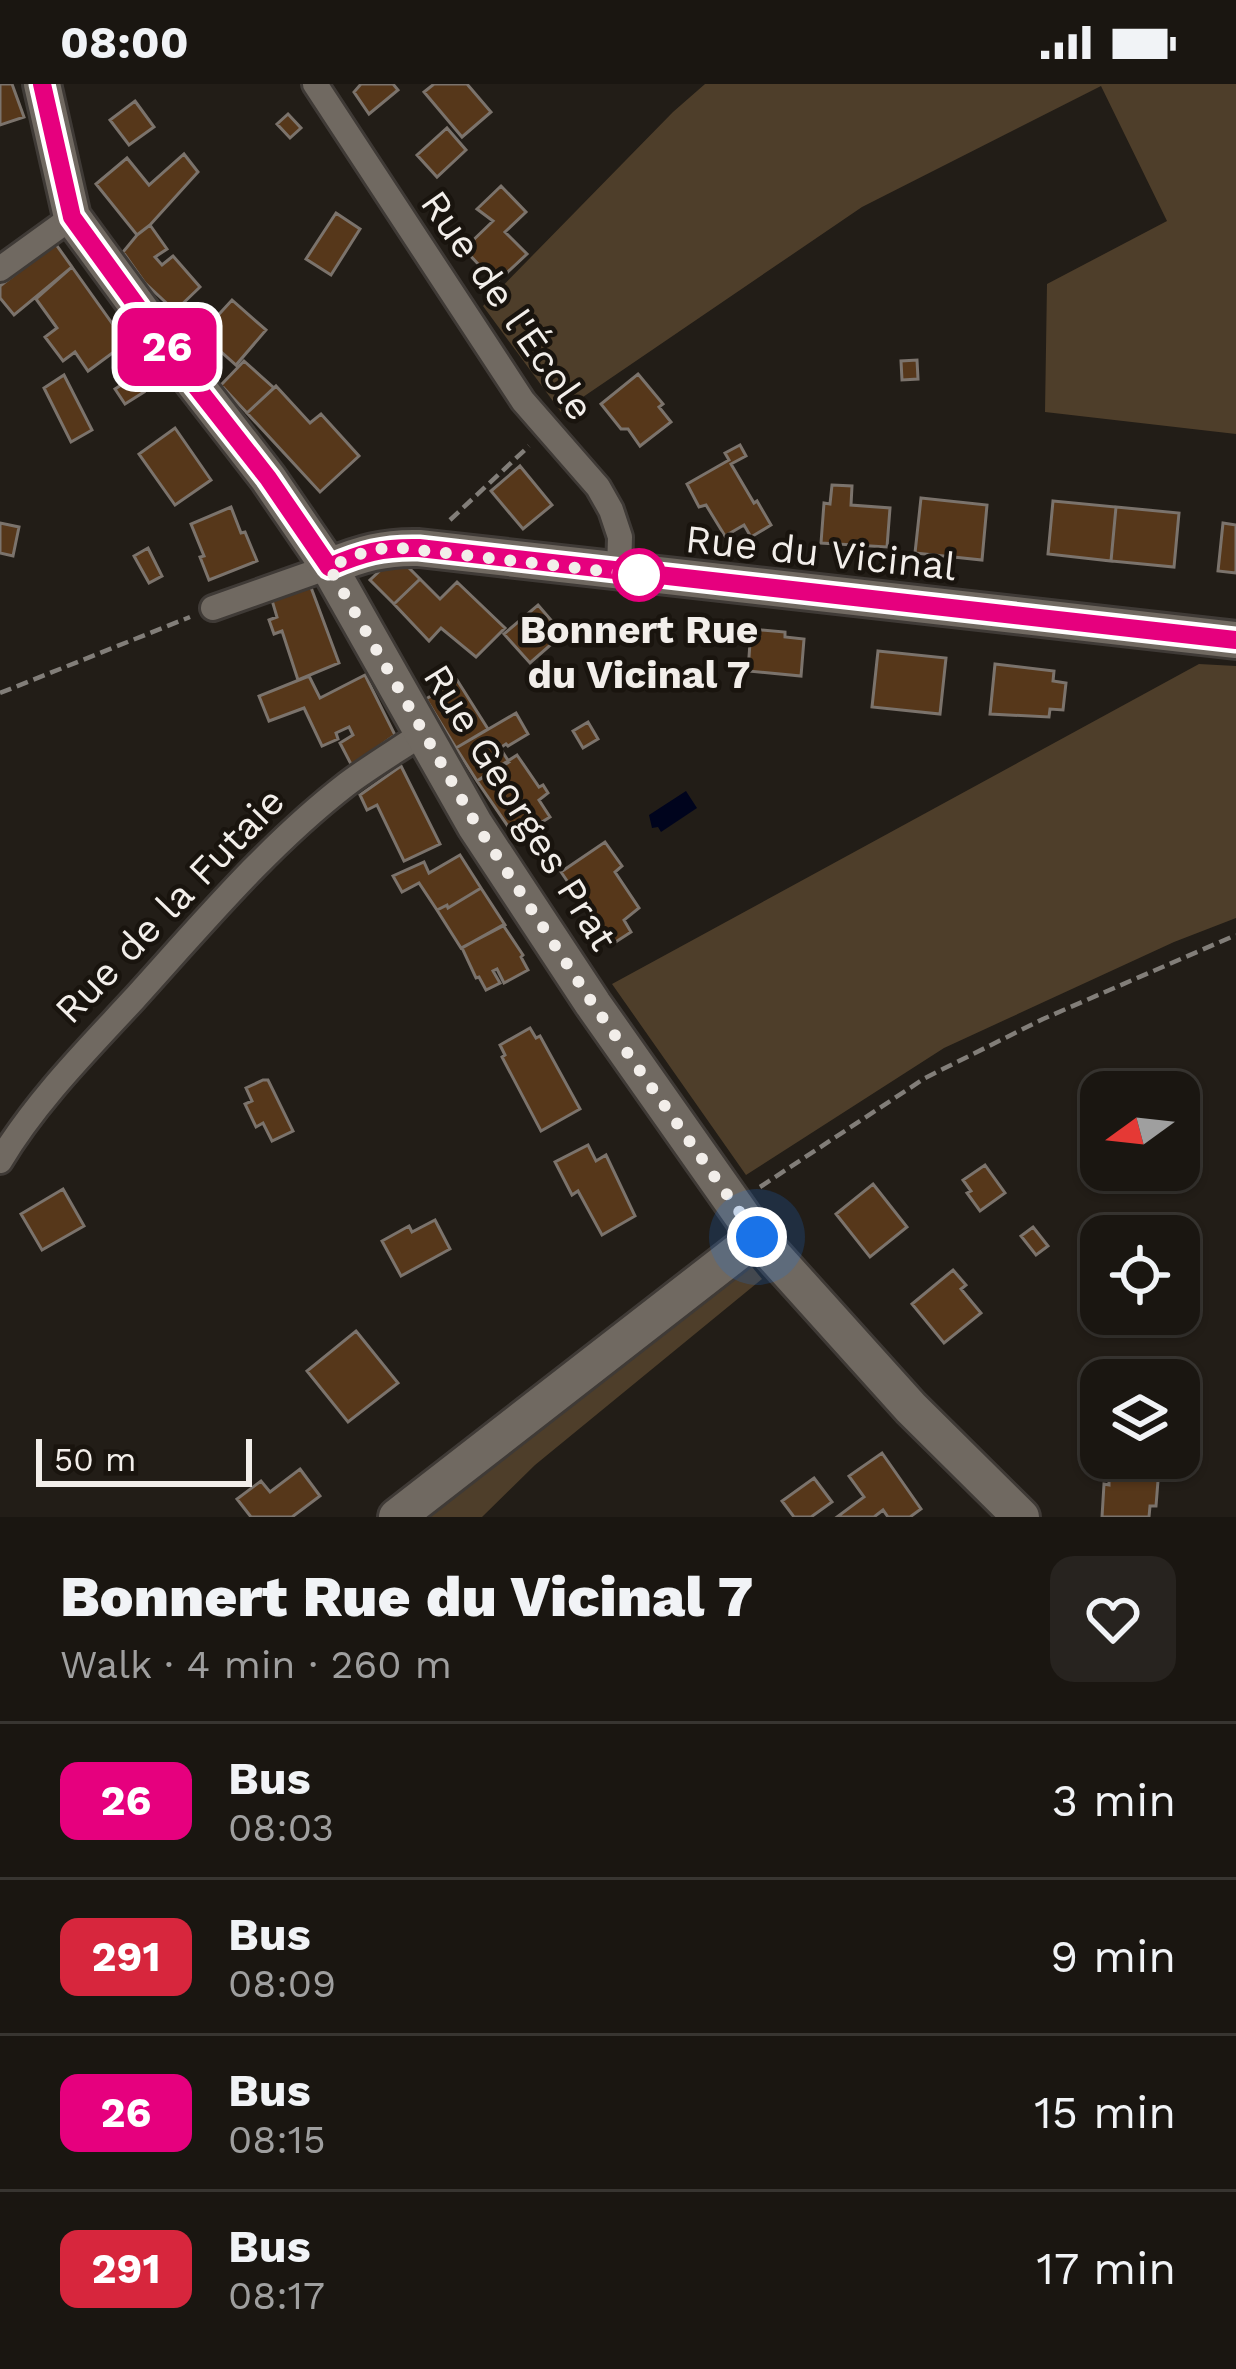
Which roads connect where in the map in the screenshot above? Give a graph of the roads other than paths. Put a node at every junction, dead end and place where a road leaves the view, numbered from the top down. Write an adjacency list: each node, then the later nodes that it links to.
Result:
1 (42, 84): 3 (street, Rue Georges Prat)
2 (315, 84): 6 (street, Rue de l'École)
3 (72, 217): 4 (street); 5 (street, Rue Georges Prat)
4 (0, 269)
5 (329, 567): 6 (street, Rue du Vicinal); 7 (street); 9 (street, Rue Georges Prat)
6 (619, 572): 8 (street, Rue du Vicinal)
7 (214, 608)
8 (1236, 640)
9 (423, 733): 10 (street, Rue de la Futaie); 11 (street, Rue Georges Prat)
10 (0, 1161)
11 (757, 1237): 12 (street); 13 (street, Rue Georges Prat)
12 (397, 1517)
13 (1021, 1517)

